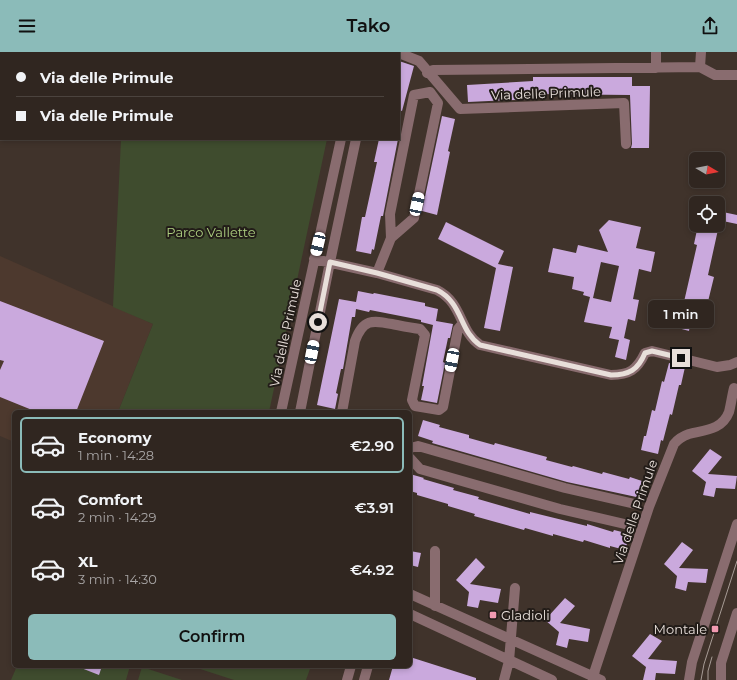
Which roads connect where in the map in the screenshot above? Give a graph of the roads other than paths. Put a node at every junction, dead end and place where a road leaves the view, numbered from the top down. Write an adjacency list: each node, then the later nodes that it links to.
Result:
1 (656, 52): 5 (street)
2 (701, 52): 4 (street)
3 (400, 54): 6 (street, Via delle Primule)
4 (700, 67): 5 (street, Via delle Primule); 7 (street, Via delle Primule)
5 (656, 68): 6 (street, Via delle Primule)
6 (428, 73): 8 (street, Via delle Primule)
7 (737, 75)
8 (439, 85): 9 (street); 12 (street, Via delle Primule)
9 (430, 92): 13 (street); 13 (street)
10 (341, 140): 14 (street, Via delle Primule)
11 (356, 140): 15 (street)
12 (626, 144)
13 (391, 238): 16 (street)
14 (314, 260): 15 (street); 20 (street, Via delle Primule)
15 (330, 262): 16 (street); 21 (street)
16 (377, 273): 17 (street)
17 (463, 323): 18 (street); 22 (street)
18 (737, 362)
19 (734, 388): 38 (street, Via delle Primule)
20 (281, 410)
21 (300, 410)
22 (342, 410)
23 (412, 448): 25 (street, Via delle Primule)
24 (412, 460): 27 (street, Via delle Primule)
25 (635, 504)
26 (737, 524): 43 (street)
27 (629, 525)
28 (435, 551): 31 (street)
29 (515, 588): 34 (street)
30 (412, 595): 31 (street, Via delle Primule)
31 (435, 606): 34 (street, Via delle Primule)
32 (737, 613): 44 (street)
33 (412, 615): 35 (street)
34 (511, 640): 35 (street); 38 (street, Via delle Primule)
35 (509, 661): 41 (street); 42 (street)
36 (350, 668): 39 (street)
37 (367, 668): 40 (street)
38 (596, 679)
39 (346, 680)
40 (364, 680)
41 (504, 680)
42 (552, 680)
43 (689, 680)
44 (721, 680)

